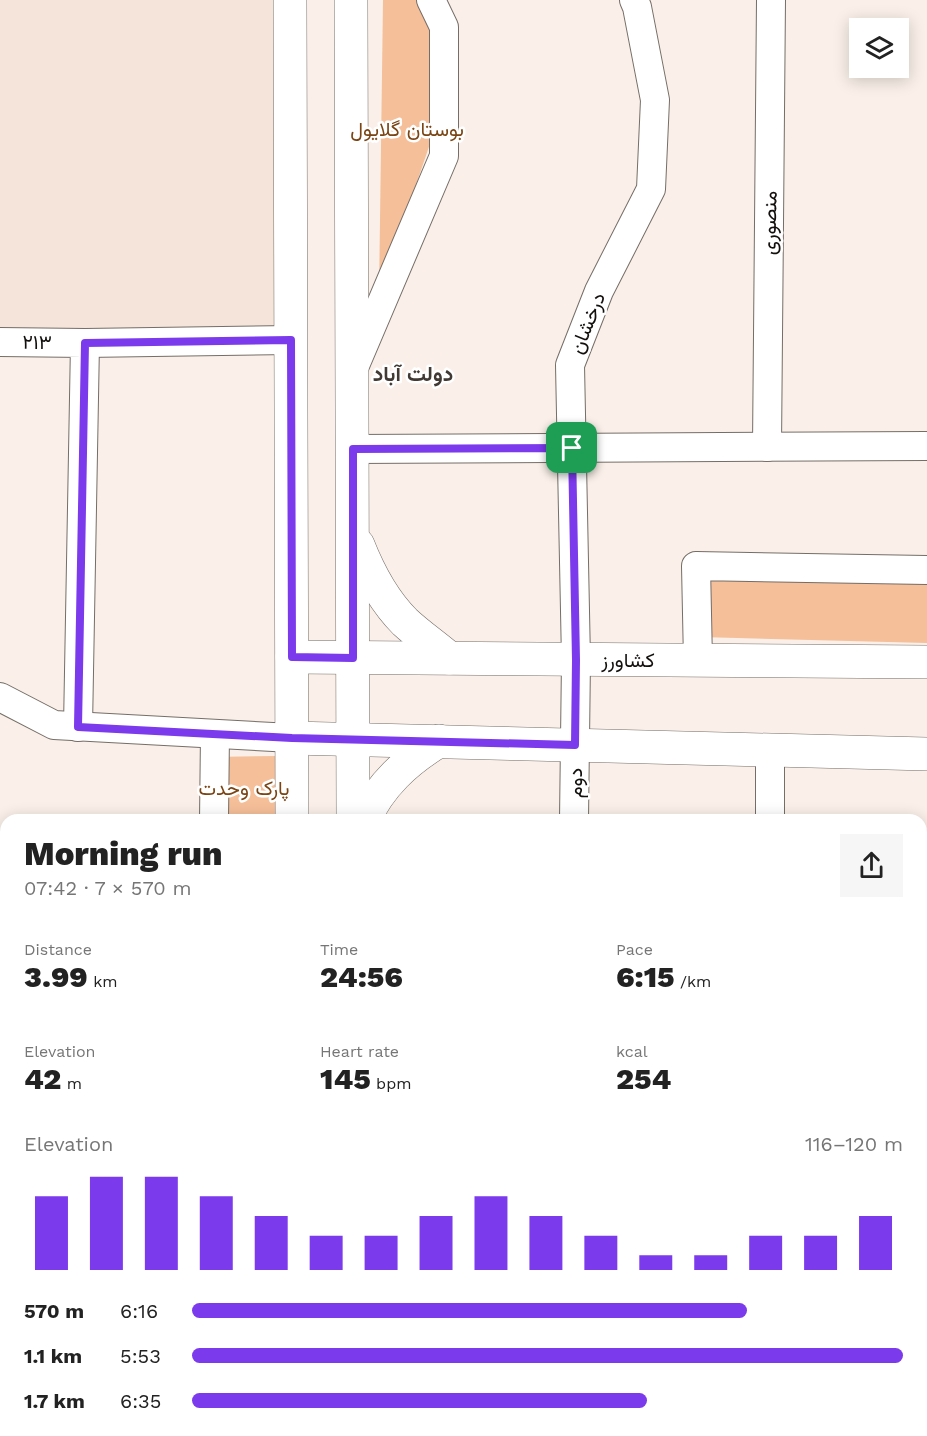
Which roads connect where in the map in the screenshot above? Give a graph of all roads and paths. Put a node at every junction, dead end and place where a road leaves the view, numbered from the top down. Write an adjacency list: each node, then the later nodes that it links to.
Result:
1 (290, 0): 6 (street)
2 (351, 0): 9 (street)
3 (431, 0): 9 (street)
4 (634, 0): 12 (street, درخشان)
5 (771, 0): 11 (street, منصوری)
6 (291, 340): 8 (street, ۲۱۳); 16 (street)
7 (0, 342): 8 (street, ۲۱۳)
8 (85, 343): 23 (street)
9 (353, 372): 13 (street)
10 (927, 446): 11 (street)
11 (767, 447): 12 (street)
12 (572, 448): 13 (street); 19 (street, درخشان)
13 (353, 449): 14 (street)
14 (353, 524): 17 (street); 18 (street)
15 (927, 570): 20 (street)
16 (292, 657): 17 (street, کشاورز); 25 (street)
17 (353, 658): 18 (street, کشاورز); 26 (street)
18 (449, 658): 19 (street, کشاورز)
19 (576, 660): 20 (street, کشاورز); 28 (street, دوم)
20 (698, 661): 21 (street, کشاورز)
21 (927, 662)
22 (0, 697): 23 (street)
23 (78, 727): 24 (street)
24 (215, 734): 25 (street); 31 (street)
25 (292, 738): 26 (street); 32 (street)
26 (353, 739): 27 (street); 33 (street)
27 (439, 741): 28 (street); 34 (street)
28 (575, 745): 29 (street); 35 (street, دوم)
29 (770, 750): 30 (street); 36 (street)
30 (927, 754)
31 (214, 814)
32 (292, 814)
33 (353, 814)
34 (367, 814)
35 (574, 814)
36 (770, 814)

